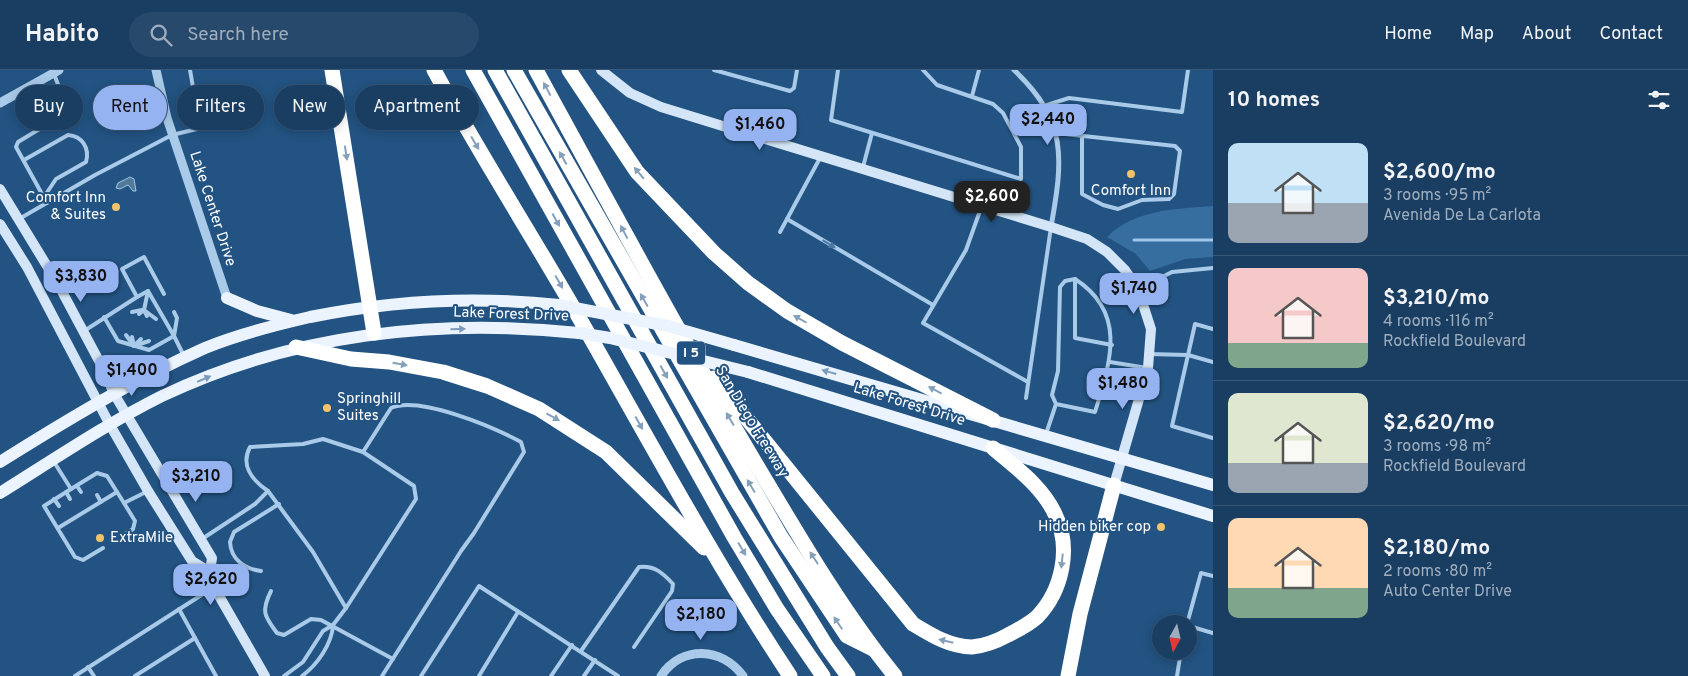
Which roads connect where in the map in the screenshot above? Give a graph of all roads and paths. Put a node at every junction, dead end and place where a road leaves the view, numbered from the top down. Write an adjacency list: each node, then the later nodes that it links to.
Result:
1 (156, 70): 24 (street, Lake Center Drive)
2 (190, 70): 24 (lane)
3 (332, 70): 46 (highway, one-way to 46)
4 (434, 70): 118 (highway, one-way to 118)
5 (473, 70): 156 (highway, one-way to 156)
6 (495, 70): 157 (highway, one-way to 157)
7 (514, 70): 135 (highway, one-way to 7)
8 (536, 70): 63 (highway, San Diego Freeway / I 5, one-way to 8)
9 (569, 70): 79 (highway, one-way to 9)
10 (601, 70): 26 (main road)
11 (714, 70): 12 (lane)
12 (797, 70)
13 (838, 70): 22 (lane)
14 (923, 70): 19 (lane)
15 (979, 70): 19 (lane)
16 (1014, 70): 21 (street)
17 (1188, 70): 21 (lane)
18 (55, 71): 20 (street); 27 (lane)
19 (972, 96): 22 (lane)
20 (0, 103)
21 (1044, 106): 23 (street)
22 (872, 133): 28 (lane)
23 (1056, 133): 25 (lane); 36 (street)
24 (172, 135): 31 (lane); 44 (street, Lake Center Drive)
25 (1082, 136): 25 (lane)
26 (822, 156): 28 (main road); 34 (lane)
27 (24, 160): 30 (lane); 30 (lane)
28 (862, 169): 32 (main road)
29 (0, 189): 33 (main road)
30 (44, 197): 31 (lane)
31 (47, 203): 33 (lane)
32 (981, 206): 36 (main road); 45 (lane)
33 (18, 219): 56 (main road)
34 (788, 219): 37 (lane); 45 (lane, one-way to 45)
35 (0, 224): 76 (main road)
36 (1051, 228): 40 (main road); 73 (lane)
37 (780, 232)
38 (1213, 268): 40 (lane)
39 (1075, 278): 64 (lane); 64 (lane); 77 (lane)
40 (1138, 289): 67 (main road)
41 (148, 291): 43 (lane); 47 (lane); 59 (lane)
42 (164, 294): 43 (lane)
43 (137, 297): 52 (lane)
44 (227, 298): 54 (main road)
45 (933, 305): 73 (lane)
46 (369, 306): 54 (main road, Lake Forest Drive); 57 (highway); 79 (main road, Lake Forest Drive, one-way to 46, bridge)
47 (144, 310): 48 (lane); 50 (lane); 51 (lane); 53 (lane)
48 (132, 312)
49 (174, 312): 59 (lane)
50 (139, 314)
51 (147, 316)
52 (104, 317): 56 (lane); 65 (lane)
53 (156, 319)
54 (294, 321): 69 (main road, Lake Forest Drive)
55 (1213, 329): 68 (lane)
56 (82, 333): 74 (main road)
57 (374, 333): 66 (main road, Lake Forest Drive); 83 (main road, Lake Forest Drive, one-way to 83, bridge)
58 (126, 335): 65 (lane)
59 (174, 336): 65 (lane); 69 (lane)
60 (132, 337): 65 (lane)
61 (141, 339): 65 (lane)
62 (149, 341): 65 (lane)
63 (685, 345): 83 (highway, one-way to 63); 135 (highway, San Diego Freeway / I 5, one-way to 63)
64 (1112, 345): 70 (lane)
65 (134, 346)
66 (296, 347): 78 (main road, Lake Forest Drive, one-way to 66); 118 (highway, one-way to 118)
67 (1149, 354): 68 (lane); 72 (main road)
68 (1188, 355): 71 (lane); 82 (lane)
69 (185, 358): 74 (main road, Lake Forest Drive)
70 (1110, 362): 72 (lane); 77 (lane)
71 (1213, 362)
72 (1148, 368): 85 (main road)
73 (1028, 382): 75 (lane)
74 (114, 392): 76 (main road, Lake Forest Drive); 78 (main road)
75 (1026, 398)
76 (98, 401): 80 (main road); 87 (main road, Lake Forest Drive)
77 (1056, 404): 81 (lane)
78 (129, 416): 80 (main road, Lake Forest Drive); 116 (main road)
79 (993, 420): 81 (main road, Lake Forest Drive)
80 (110, 425): 86 (main road, Lake Forest Drive); 94 (main road)
81 (1046, 436): 85 (main road, Lake Forest Drive)
82 (1213, 438)
83 (994, 448): 89 (main road, Lake Forest Drive)
84 (363, 452): 95 (lane); 124 (lane); 136 (lane)
85 (1122, 458): 89 (main road); 90 (main road, Lake Forest Drive)
86 (52, 460): 93 (lane); 99 (main road, Lake Forest Drive)
87 (0, 462)
88 (87, 480): 91 (lane); 92 (lane); 98 (lane)
89 (1114, 485): 112 (main road, Lake Forest Drive); 159 (highway)
90 (1213, 485)
91 (77, 486): 93 (lane); 97 (lane)
92 (91, 486)
93 (71, 489): 96 (lane)
94 (148, 491): 105 (lane); 120 (main road)
95 (268, 491): 106 (lane); 116 (lane)
96 (66, 492): 101 (lane); 102 (lane)
97 (81, 492)
98 (117, 492): 104 (lane); 105 (lane)
99 (0, 493)
100 (97, 495): 104 (lane)
101 (70, 499)
102 (54, 500): 107 (lane); 114 (lane)
103 (87, 501): 109 (lane)
104 (101, 502): 109 (lane)
105 (124, 504): 115 (lane)
106 (279, 504): 119 (lane); 124 (lane)
107 (59, 506)
108 (76, 508): 110 (lane)
109 (91, 508): 110 (lane)
110 (80, 514): 113 (lane)
111 (65, 515): 113 (lane)
112 (1213, 516)
113 (68, 521): 114 (lane)
114 (58, 528): 117 (lane)
115 (124, 535)
116 (202, 539): 120 (main road)
117 (102, 548)
118 (716, 559): 155 (highway)
119 (261, 571)
120 (210, 572): 122 (main road)
121 (1213, 576): 127 (lane)
122 (214, 587): 125 (lane); 144 (main road)
123 (271, 591): 128 (lane)
124 (346, 608): 128 (lane)
125 (179, 609): 131 (lane); 139 (lane)
126 (518, 612): 132 (lane); 148 (lane); 149 (lane)
127 (1190, 615)
128 (333, 625): 136 (lane); 145 (lane); 146 (lane)
129 (1198, 628): 130 (lane)
130 (1213, 633)
131 (195, 638): 142 (lane); 143 (lane)
132 (572, 645): 134 (lane); 150 (lane)
133 (634, 647): 134 (lane)
134 (580, 651): 137 (lane)
135 (876, 651): 158 (highway, San Diego Freeway / I 5)
136 (392, 659): 147 (lane)
137 (595, 660): 151 (lane); 152 (lane)
138 (1180, 660): 160 (lane)
139 (88, 667): 140 (lane); 141 (lane)
140 (75, 676)
141 (94, 676)
142 (135, 676)
143 (216, 676)
144 (265, 676)
145 (284, 676)
146 (302, 676)
147 (382, 676)
148 (421, 676)
149 (479, 676)
150 (551, 676)
151 (584, 676)
152 (618, 676)
153 (661, 676): 154 (street)
154 (743, 676)
155 (790, 676)
156 (823, 676)
157 (848, 676)
158 (895, 676)
159 (1068, 676)
160 (1177, 676)

